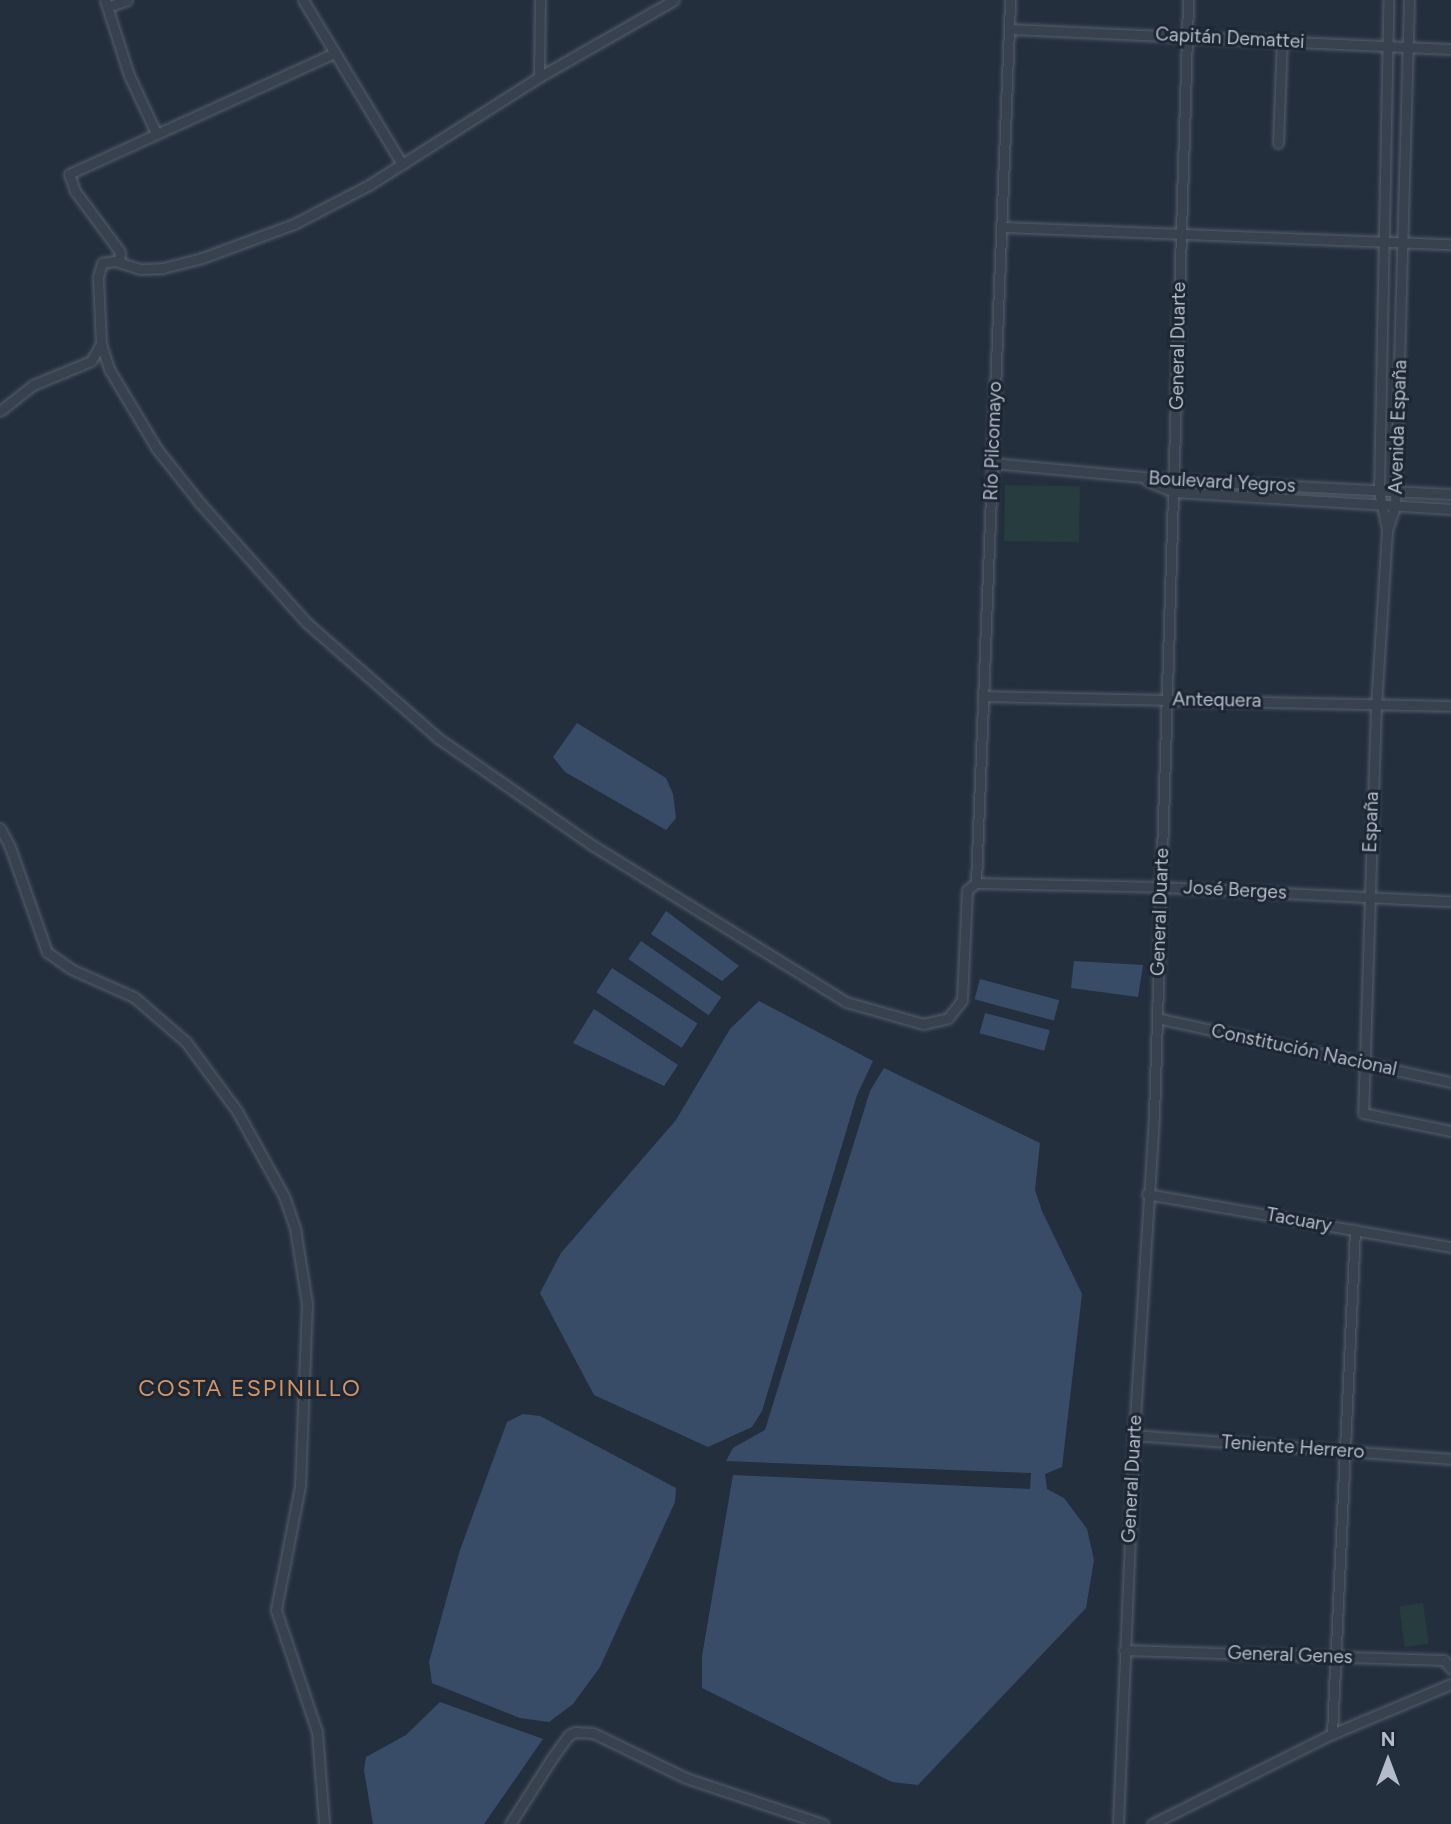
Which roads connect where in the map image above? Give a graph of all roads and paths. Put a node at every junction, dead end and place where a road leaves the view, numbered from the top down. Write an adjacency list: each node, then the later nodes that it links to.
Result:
1 (127, 0): 9 (street)
2 (303, 0): 16 (street)
3 (540, 0): 17 (street)
4 (674, 0): 17 (street)
5 (1010, 0): 10 (street, Río Pilcomayo)
6 (1188, 0): 11 (street, General Duarte)
7 (1388, 0): 13 (street, Avenida España)
8 (1409, 0): 14 (street, Avenida España)
9 (106, 4): 18 (street)
10 (1009, 29): 11 (street, Capitán Demattei); 21 (street, Río Pilcomayo)
11 (1187, 36): 12 (street, Capitán Demattei); 22 (street, General Duarte)
12 (1282, 41): 13 (street, Capitán Demattei); 19 (street)
13 (1387, 46): 14 (street, Capitán Demattei); 23 (street, Avenida España)
14 (1408, 47): 15 (street, Capitán Demattei); 24 (street, Avenida España)
15 (1451, 49)
16 (335, 53): 18 (street); 20 (street)
17 (539, 77): 20 (street)
18 (156, 133): 26 (street)
19 (1278, 143)
20 (402, 164): 26 (street)
21 (1002, 227): 22 (street); 29 (street, Río Pilcomayo)
22 (1181, 232): 23 (street); 31 (street, General Duarte)
23 (1384, 241): 24 (street); 32 (street, Avenida España)
24 (1404, 242): 25 (street); 33 (street, Avenida España)
25 (1451, 244)
26 (119, 262): 27 (street, Río Pilcomayo)
27 (101, 344): 28 (street); 45 (street, Río Pilcomayo)
28 (0, 411)
29 (992, 463): 30 (street); 40 (street, Río Pilcomayo)
30 (1139, 478): 31 (street, Boulevard Yegros); 34 (street, Boulevard Yegros)
31 (1175, 480): 32 (street, Boulevard Yegros); 34 (street, General Duarte)
32 (1379, 490): 33 (street, Boulevard Yegros); 36 (street, Avenida España)
33 (1395, 491): 35 (street, Boulevard Yegros); 37 (street, Avenida España)
34 (1174, 492): 36 (street, Boulevard Yegros); 41 (street, General Duarte)
35 (1451, 494)
36 (1379, 505): 37 (street, Boulevard Yegros); 39 (street, Avenida España)
37 (1395, 506): 38 (street, Boulevard Yegros); 39 (street, Avenida España)
38 (1451, 509)
39 (1387, 531): 42 (street, España)
40 (984, 696): 41 (street, Antequera); 45 (street, Río Pilcomayo)
41 (1167, 699): 42 (street, Antequera); 46 (street, General Duarte)
42 (1376, 704): 43 (street, Antequera); 47 (street, España)
43 (1451, 706)
44 (0, 828): 64 (street)
45 (976, 883): 46 (street, José Berges)
46 (1161, 887): 47 (street, José Berges); 49 (street, General Duarte)
47 (1368, 896): 48 (street, José Berges); 50 (street, España)
48 (1451, 901)
49 (1157, 1018): 50 (street, Constitución Nacional); 53 (street, General Duarte)
50 (1363, 1063): 51 (street, Constitución Nacional); 52 (street, España)
51 (1451, 1082)
52 (1451, 1131)
53 (1147, 1194): 54 (street, Tacuary); 56 (street, General Duarte)
54 (1355, 1230): 55 (street, Tacuary); 57 (street)
55 (1451, 1247)
56 (1134, 1436): 57 (street, Teniente Herrero); 59 (street, General Duarte)
57 (1344, 1451): 58 (street, Teniente Herrero); 60 (street)
58 (1451, 1459)
59 (1124, 1650): 60 (street, General Genes); 67 (street, General Duarte)
60 (1335, 1656): 61 (street, General Genes); 63 (street)
61 (1451, 1669)
62 (1451, 1684): 63 (street)
63 (1332, 1734): 68 (street)
64 (324, 1824)
65 (510, 1824): 66 (street)
66 (823, 1824)
67 (1118, 1824)
68 (1152, 1824)

